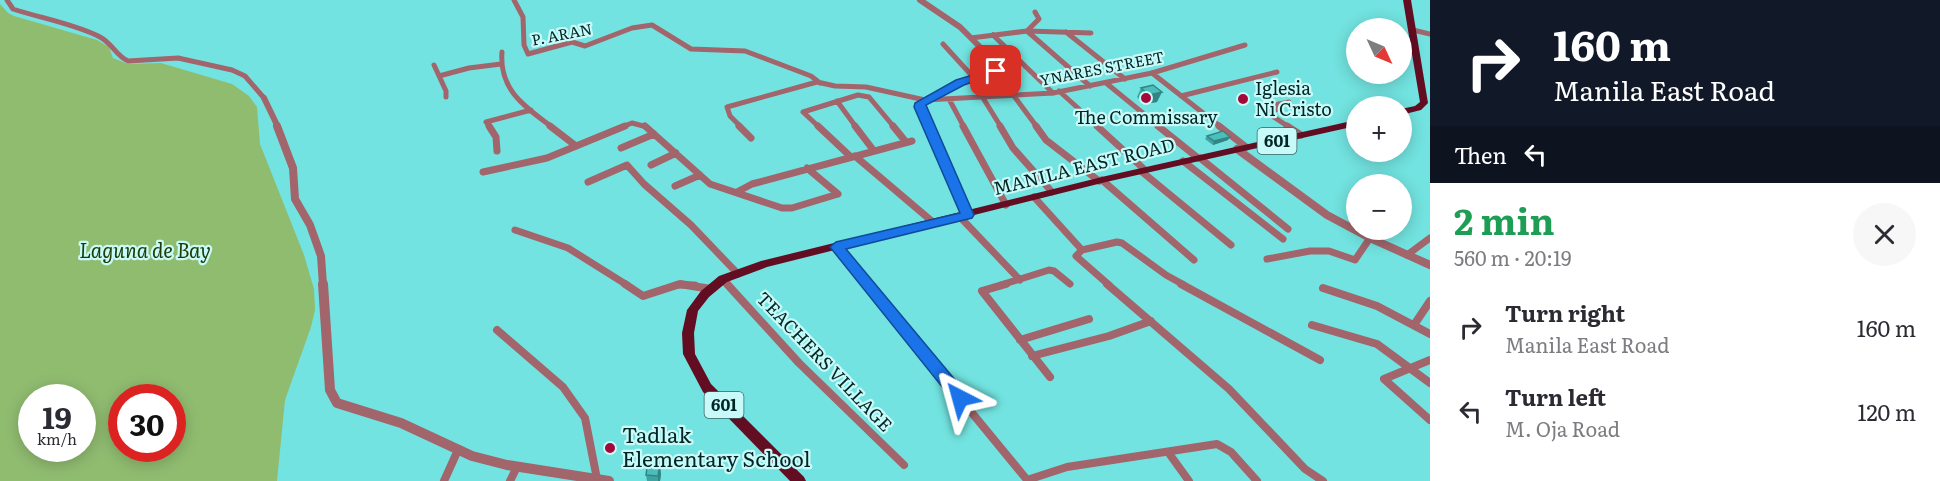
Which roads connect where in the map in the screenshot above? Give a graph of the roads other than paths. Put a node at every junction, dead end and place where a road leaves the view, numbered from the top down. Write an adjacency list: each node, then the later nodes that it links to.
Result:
1 (7, 0): 31 (street)
2 (514, 0): 23 (street, P. ARAN)
3 (920, 0): 12 (street)
4 (1407, 0): 6 (main road)
5 (1035, 12): 7 (street)
6 (1413, 30): 10 (street); 38 (main road)
7 (1027, 31): 8 (street); 11 (street); 25 (street)
8 (1066, 32): 9 (street); 22 (street)
9 (1091, 33)
10 (1430, 34)
11 (993, 35): 12 (street); 27 (street)
12 (971, 38): 21 (street)
13 (943, 44): 21 (street)
14 (1245, 45): 19 (street, YNARES STREET)
15 (502, 52): 16 (street)
16 (501, 64): 20 (street); 39 (street)
17 (434, 65): 20 (street)
18 (1277, 72): 29 (street)
19 (1152, 74): 22 (street, YNARES STREET); 29 (street)
20 (439, 76): 30 (street)
21 (974, 78): 34 (street)
22 (1125, 79): 24 (street, YNARES STREET)
23 (819, 82): 34 (street, YNARES STREET); 43 (street)
24 (1106, 83): 25 (street, YNARES STREET); 51 (street)
25 (1090, 86): 27 (street, YNARES STREET)
26 (1292, 89): 37 (street)
27 (1056, 92): 28 (street, YNARES STREET); 55 (street)
28 (1014, 96): 32 (street, YNARES STREET); 58 (street)
29 (1181, 96): 46 (street)
30 (446, 97)
31 (264, 98): 102 (street)
32 (983, 98): 33 (street, YNARES STREET); 62 (street)
33 (949, 99): 34 (street, YNARES STREET); 64 (street)
34 (925, 100): 65 (street)
35 (837, 101): 48 (street); 48 (street); 50 (street)
36 (1289, 102): 37 (street)
37 (1276, 107): 42 (street)
38 (1412, 109)
39 (531, 110): 44 (street); 47 (street)
40 (1346, 125): 42 (main road, MANILA EAST ROAD / 601)
41 (654, 134): 44 (street); 45 (street); 49 (street)
42 (1301, 135): 46 (main road, MANILA EAST ROAD / 601)
43 (751, 138)
44 (576, 146): 56 (street)
45 (621, 148)
46 (1242, 148): 51 (main road, MANILA EAST ROAD / 601); 67 (street)
47 (497, 151)
48 (874, 151): 50 (street)
49 (676, 153): 53 (street); 57 (street)
50 (853, 157): 54 (street); 66 (street)
51 (1199, 158): 52 (main road, MANILA EAST ROAD / 601); 68 (street)
52 (1183, 161): 55 (main road, MANILA EAST ROAD / 601); 71 (street)
53 (651, 165)
54 (807, 168): 61 (street); 61 (street)
55 (1143, 170): 58 (main road, MANILA EAST ROAD / 601); 74 (street)
56 (483, 172)
57 (700, 175): 60 (street); 61 (street)
58 (1100, 180): 62 (main road, MANILA EAST ROAD / 601); 79 (street)
59 (588, 182): 81 (street)
60 (675, 186)
61 (737, 192)
62 (1052, 192): 63 (main road, MANILA EAST ROAD / 601)
63 (1034, 197): 64 (main road, MANILA EAST ROAD / 601); 76 (street)
64 (1006, 205): 65 (main road, MANILA EAST ROAD / 601)
65 (964, 216): 66 (main road, MANILA EAST ROAD / 601); 83 (street)
66 (934, 223): 75 (main road, MANILA EAST ROAD / 601)
67 (1346, 226)
68 (1288, 229)
69 (515, 230): 86 (street)
70 (1430, 238): 77 (street)
71 (1283, 239)
72 (1369, 240): 78 (street)
73 (1374, 240): 77 (street)
74 (1231, 245)
75 (836, 247): 81 (main road, MANILA EAST ROAD / 601); 111 (street)
76 (1082, 250): 89 (street); 96 (street)
77 (1407, 255): 80 (street)
78 (1267, 259)
79 (1194, 260)
80 (1430, 265)
81 (738, 274): 82 (main road, MANILA EAST ROAD / 601)
82 (723, 279): 86 (main road, MANILA EAST ROAD / 601); 104 (street, TEACHERS VILLAGE)
83 (1020, 280): 84 (street); 94 (street)
84 (1070, 284)
85 (1323, 288): 91 (street)
86 (711, 289): 110 (main road, MANILA EAST ROAD / 601)
87 (1430, 301): 91 (street)
88 (1089, 319): 94 (street)
89 (1151, 321): 95 (street); 114 (street)
90 (1312, 325): 98 (street)
91 (1414, 325): 93 (street)
92 (497, 330): 106 (street)
93 (1430, 334)
94 (1020, 340): 95 (street)
95 (1032, 356): 99 (street)
96 (1320, 360)
97 (1430, 360): 98 (street)
98 (1411, 368): 100 (street); 101 (street)
99 (1050, 377)
100 (1430, 383)
101 (1430, 420)
102 (458, 450): 105 (street); 107 (street)
103 (1168, 452): 111 (street); 112 (street); 113 (street)
104 (904, 465)
105 (517, 467): 106 (street); 108 (street)
106 (597, 479): 109 (street)
107 (444, 481)
108 (510, 481)
109 (609, 481)
110 (799, 481)
111 (1028, 481)
112 (1189, 481)
113 (1257, 481)
114 (1323, 481)

